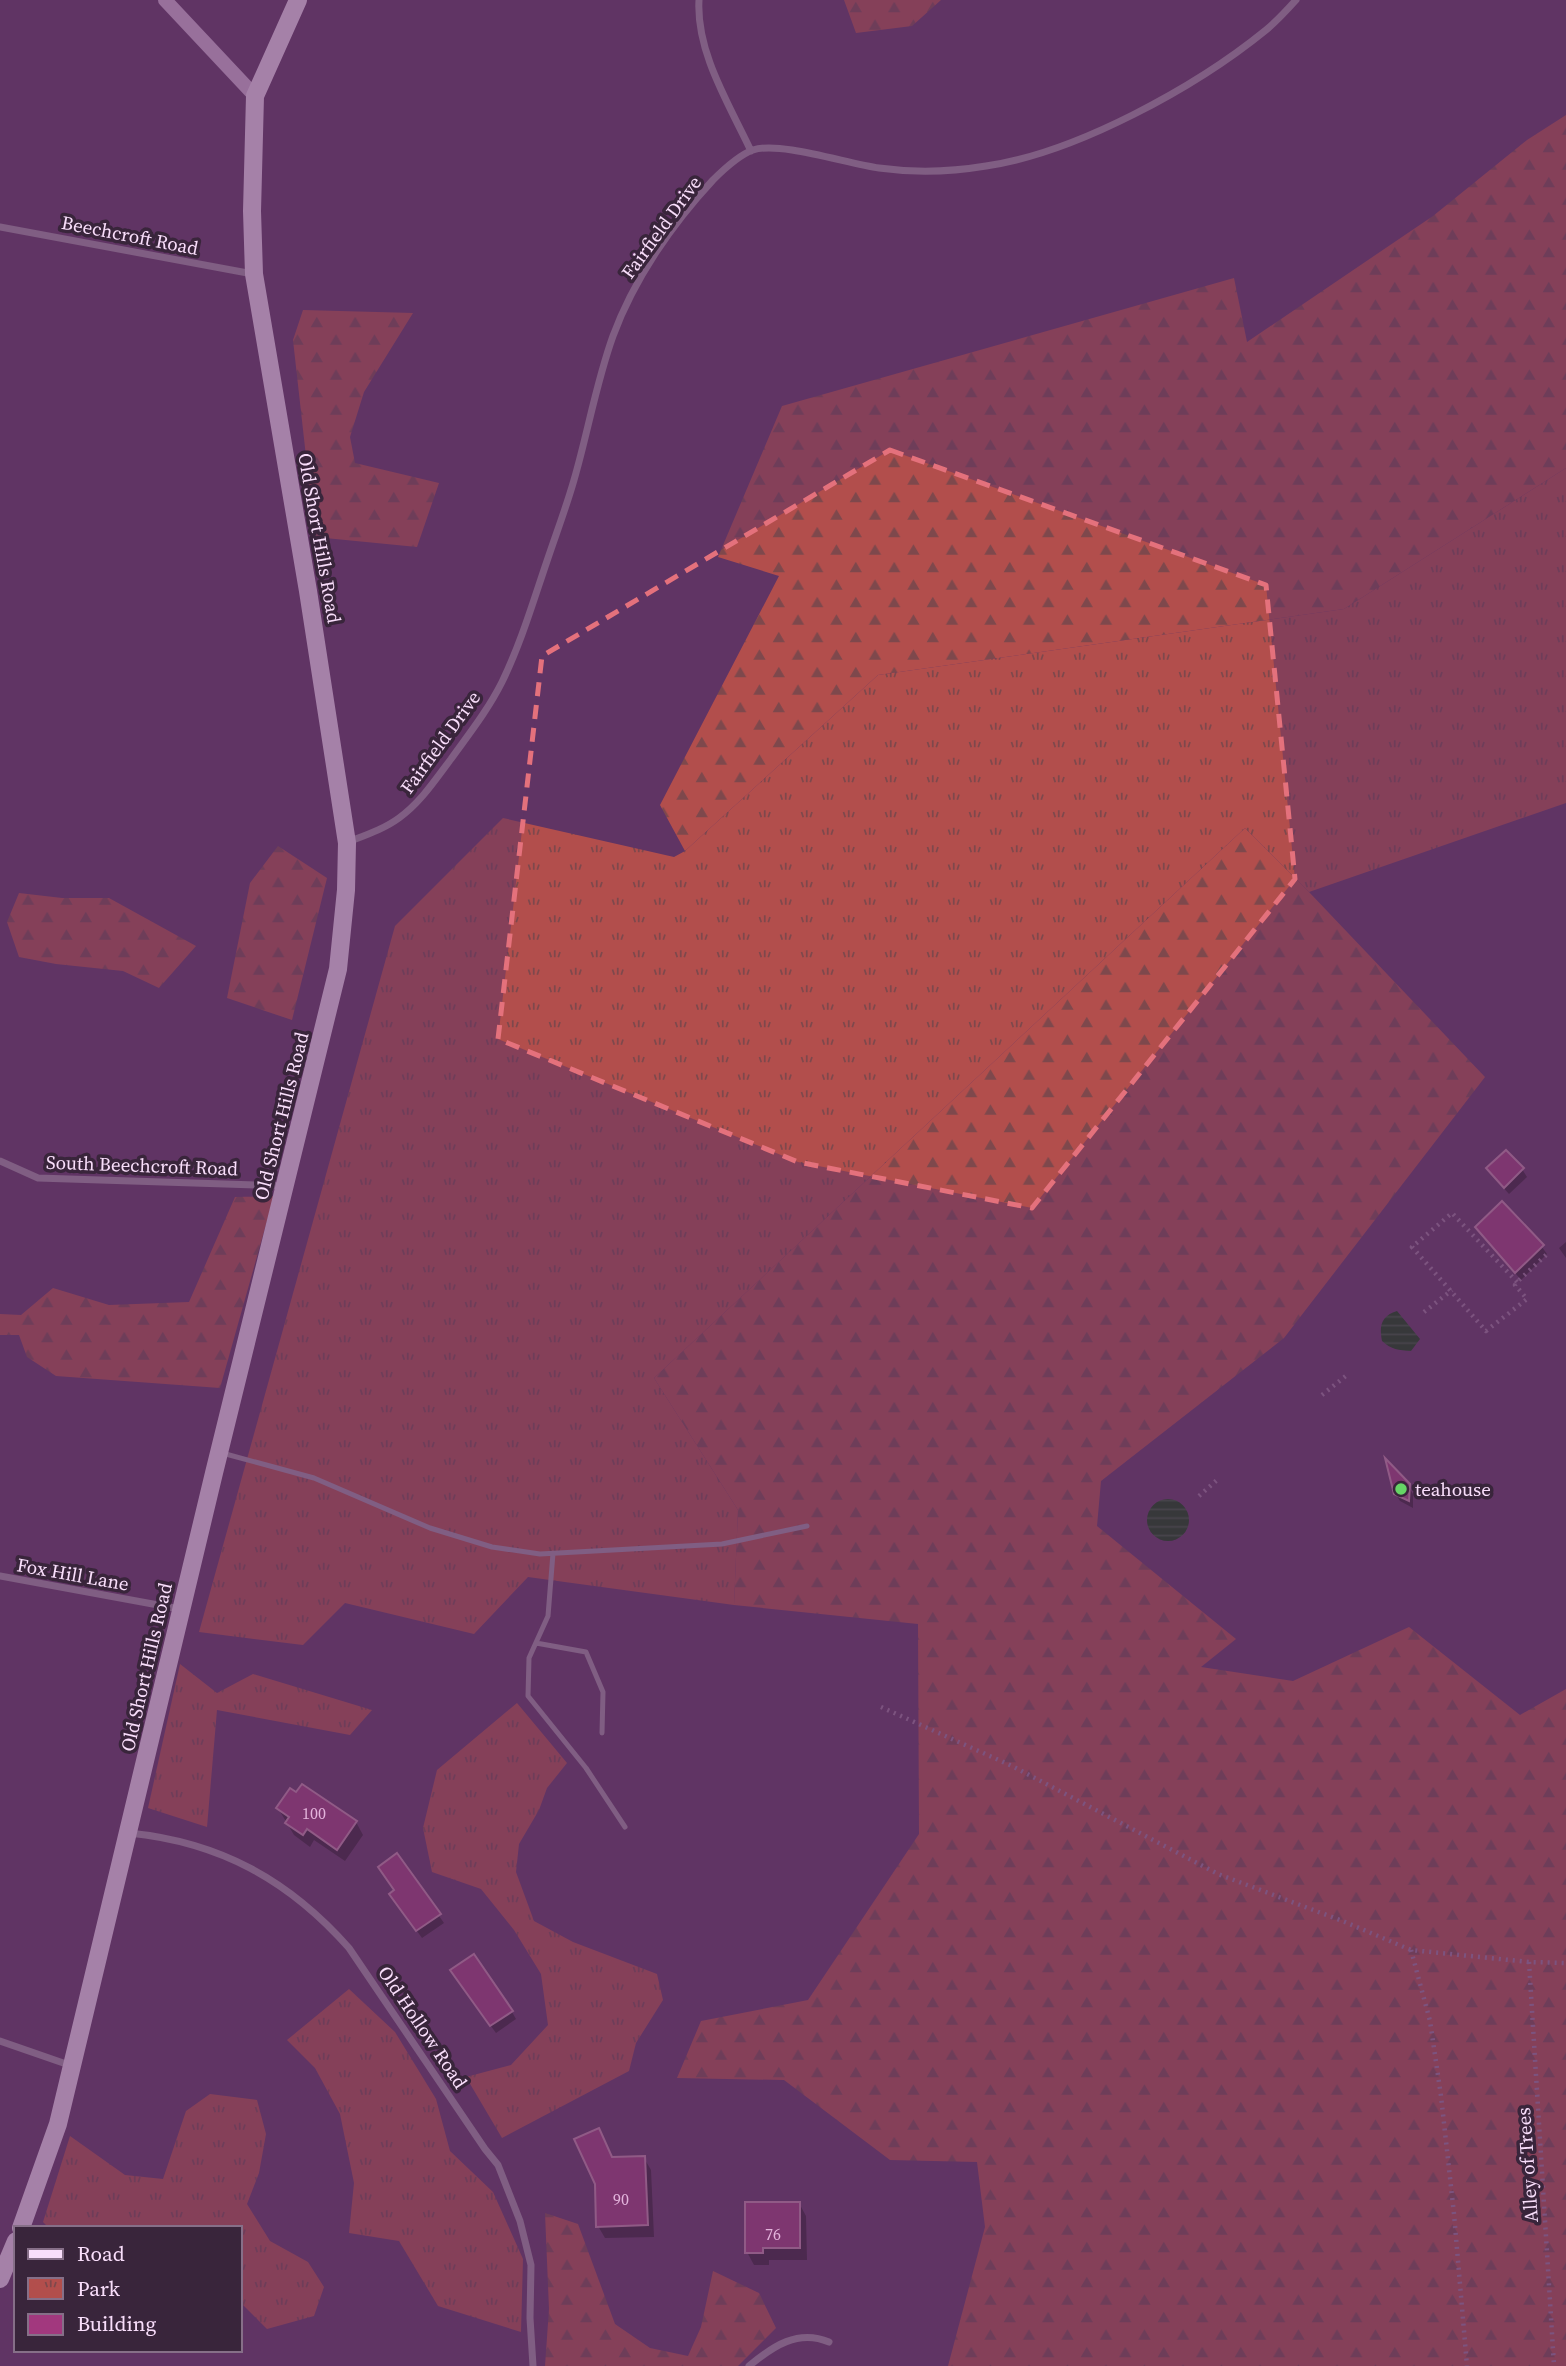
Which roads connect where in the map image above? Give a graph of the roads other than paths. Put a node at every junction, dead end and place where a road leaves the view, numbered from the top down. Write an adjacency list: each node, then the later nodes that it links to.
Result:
1 (165, 0): 5 (street)
2 (298, 0): 5 (main road, Old Short Hills Road)
3 (699, 0): 6 (street)
4 (1296, 0): 6 (street)
5 (255, 96): 8 (main road, Old Short Hills Road)
6 (751, 150): 9 (street, Fairfield Drive)
7 (0, 227): 8 (street, Beechcroft Road)
8 (254, 274): 9 (main road, Old Short Hills Road)
9 (347, 842): 11 (main road, Old Short Hills Road)
10 (0, 1161): 11 (street, South Beechcroft Road)
11 (285, 1186): 12 (main road, Old Short Hills Road)
12 (219, 1452): 14 (lane); 16 (main road, Old Short Hills Road)
13 (807, 1526): 14 (lane)
14 (553, 1553): 17 (lane)
15 (0, 1576): 16 (street, Fox Hill Lane)
16 (181, 1609): 20 (main road, Old Short Hills Road)
17 (536, 1643): 18 (lane); 19 (lane)
18 (602, 1733)
19 (625, 1827)
20 (128, 1833): 22 (main road, Old Short Hills Road); 27 (street, Old Hollow Road)
21 (0, 2041): 22 (street)
22 (72, 2066): 23 (main road, Old Short Hills Road)
23 (22, 2226)
24 (14, 2246): 25 (main road)
25 (0, 2279)
26 (829, 2342): 28 (street)
27 (533, 2366)
28 (749, 2366)

